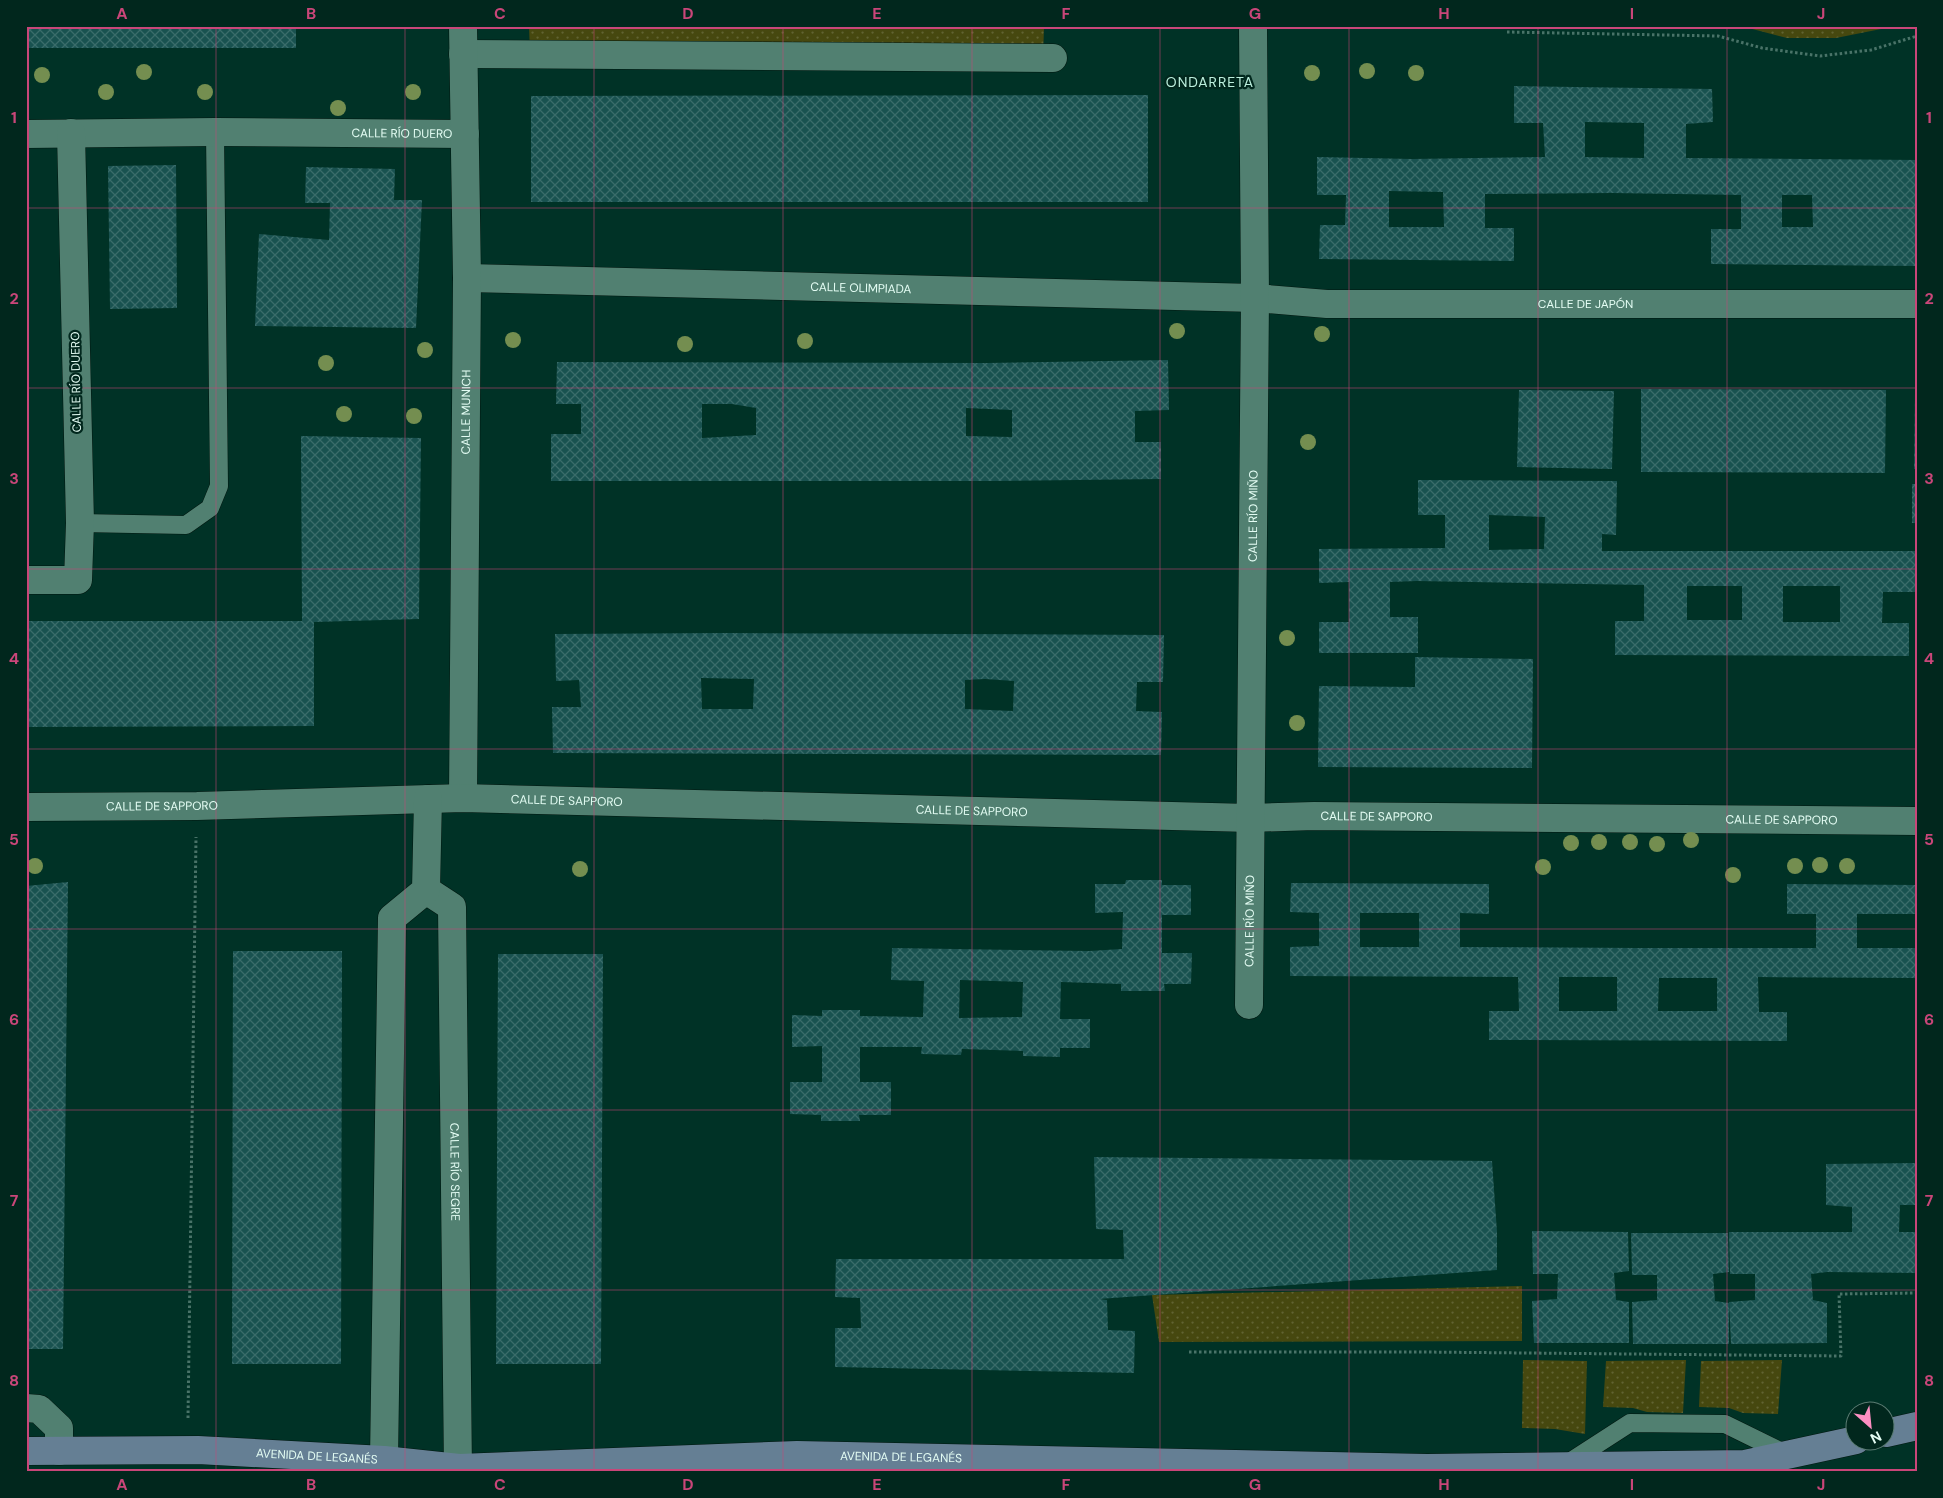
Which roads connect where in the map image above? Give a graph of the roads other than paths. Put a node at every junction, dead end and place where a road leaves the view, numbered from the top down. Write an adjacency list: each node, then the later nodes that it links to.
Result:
1 (463, 26): 3 (street, CALLE MUNICH)
2 (1253, 26): 10 (street, CALLE RÍO MIÑO)
3 (463, 54): 4 (street); 8 (street, CALLE MUNICH)
4 (1053, 58)
5 (215, 132): 6 (street, CALLE RÍO DUERO); 8 (street, CALLE RÍO DUERO); 12 (lane)
6 (71, 133): 7 (street, CALLE RÍO DUERO); 12 (street, CALLE RÍO DUERO)
7 (26, 134)
8 (465, 134): 9 (street, CALLE MUNICH)
9 (466, 278): 10 (street, CALLE OLIMPIADA); 14 (street, CALLE MUNICH)
10 (1255, 298): 11 (street, CALLE DE JAPÓN); 17 (street, CALLE RÍO MIÑO)
11 (1917, 304)
12 (80, 523): 13 (street, CALLE RÍO DUERO)
13 (26, 580)
14 (463, 798): 15 (street, CALLE DE SAPPORO); 17 (street, CALLE DE SAPPORO)
15 (428, 799): 16 (street, CALLE DE SAPPORO); 19 (street)
16 (26, 807)
17 (1250, 818): 18 (street, CALLE DE SAPPORO); 20 (street, CALLE RÍO MIÑO)
18 (1917, 821)
19 (426, 890): 27 (street); 30 (street, CALLE RÍO SEGRE)
20 (1249, 1013)
21 (26, 1408): 26 (street)
22 (1917, 1426): 23 (street)
23 (1896, 1431)
24 (1846, 1443): 28 (street, AVENIDA DE LEGANÉS)
25 (26, 1451): 26 (street, AVENIDA DE LEGANÉS)
26 (59, 1451): 27 (street, AVENIDA DE LEGANÉS)
27 (384, 1460): 30 (street, AVENIDA DE LEGANÉS)
28 (1767, 1463): 29 (street, AVENIDA DE LEGANÉS); 29 (lane)
29 (1562, 1466): 31 (street, AVENIDA DE LEGANÉS)
30 (458, 1470): 31 (street, AVENIDA DE LEGANÉS)
31 (1404, 1470)

